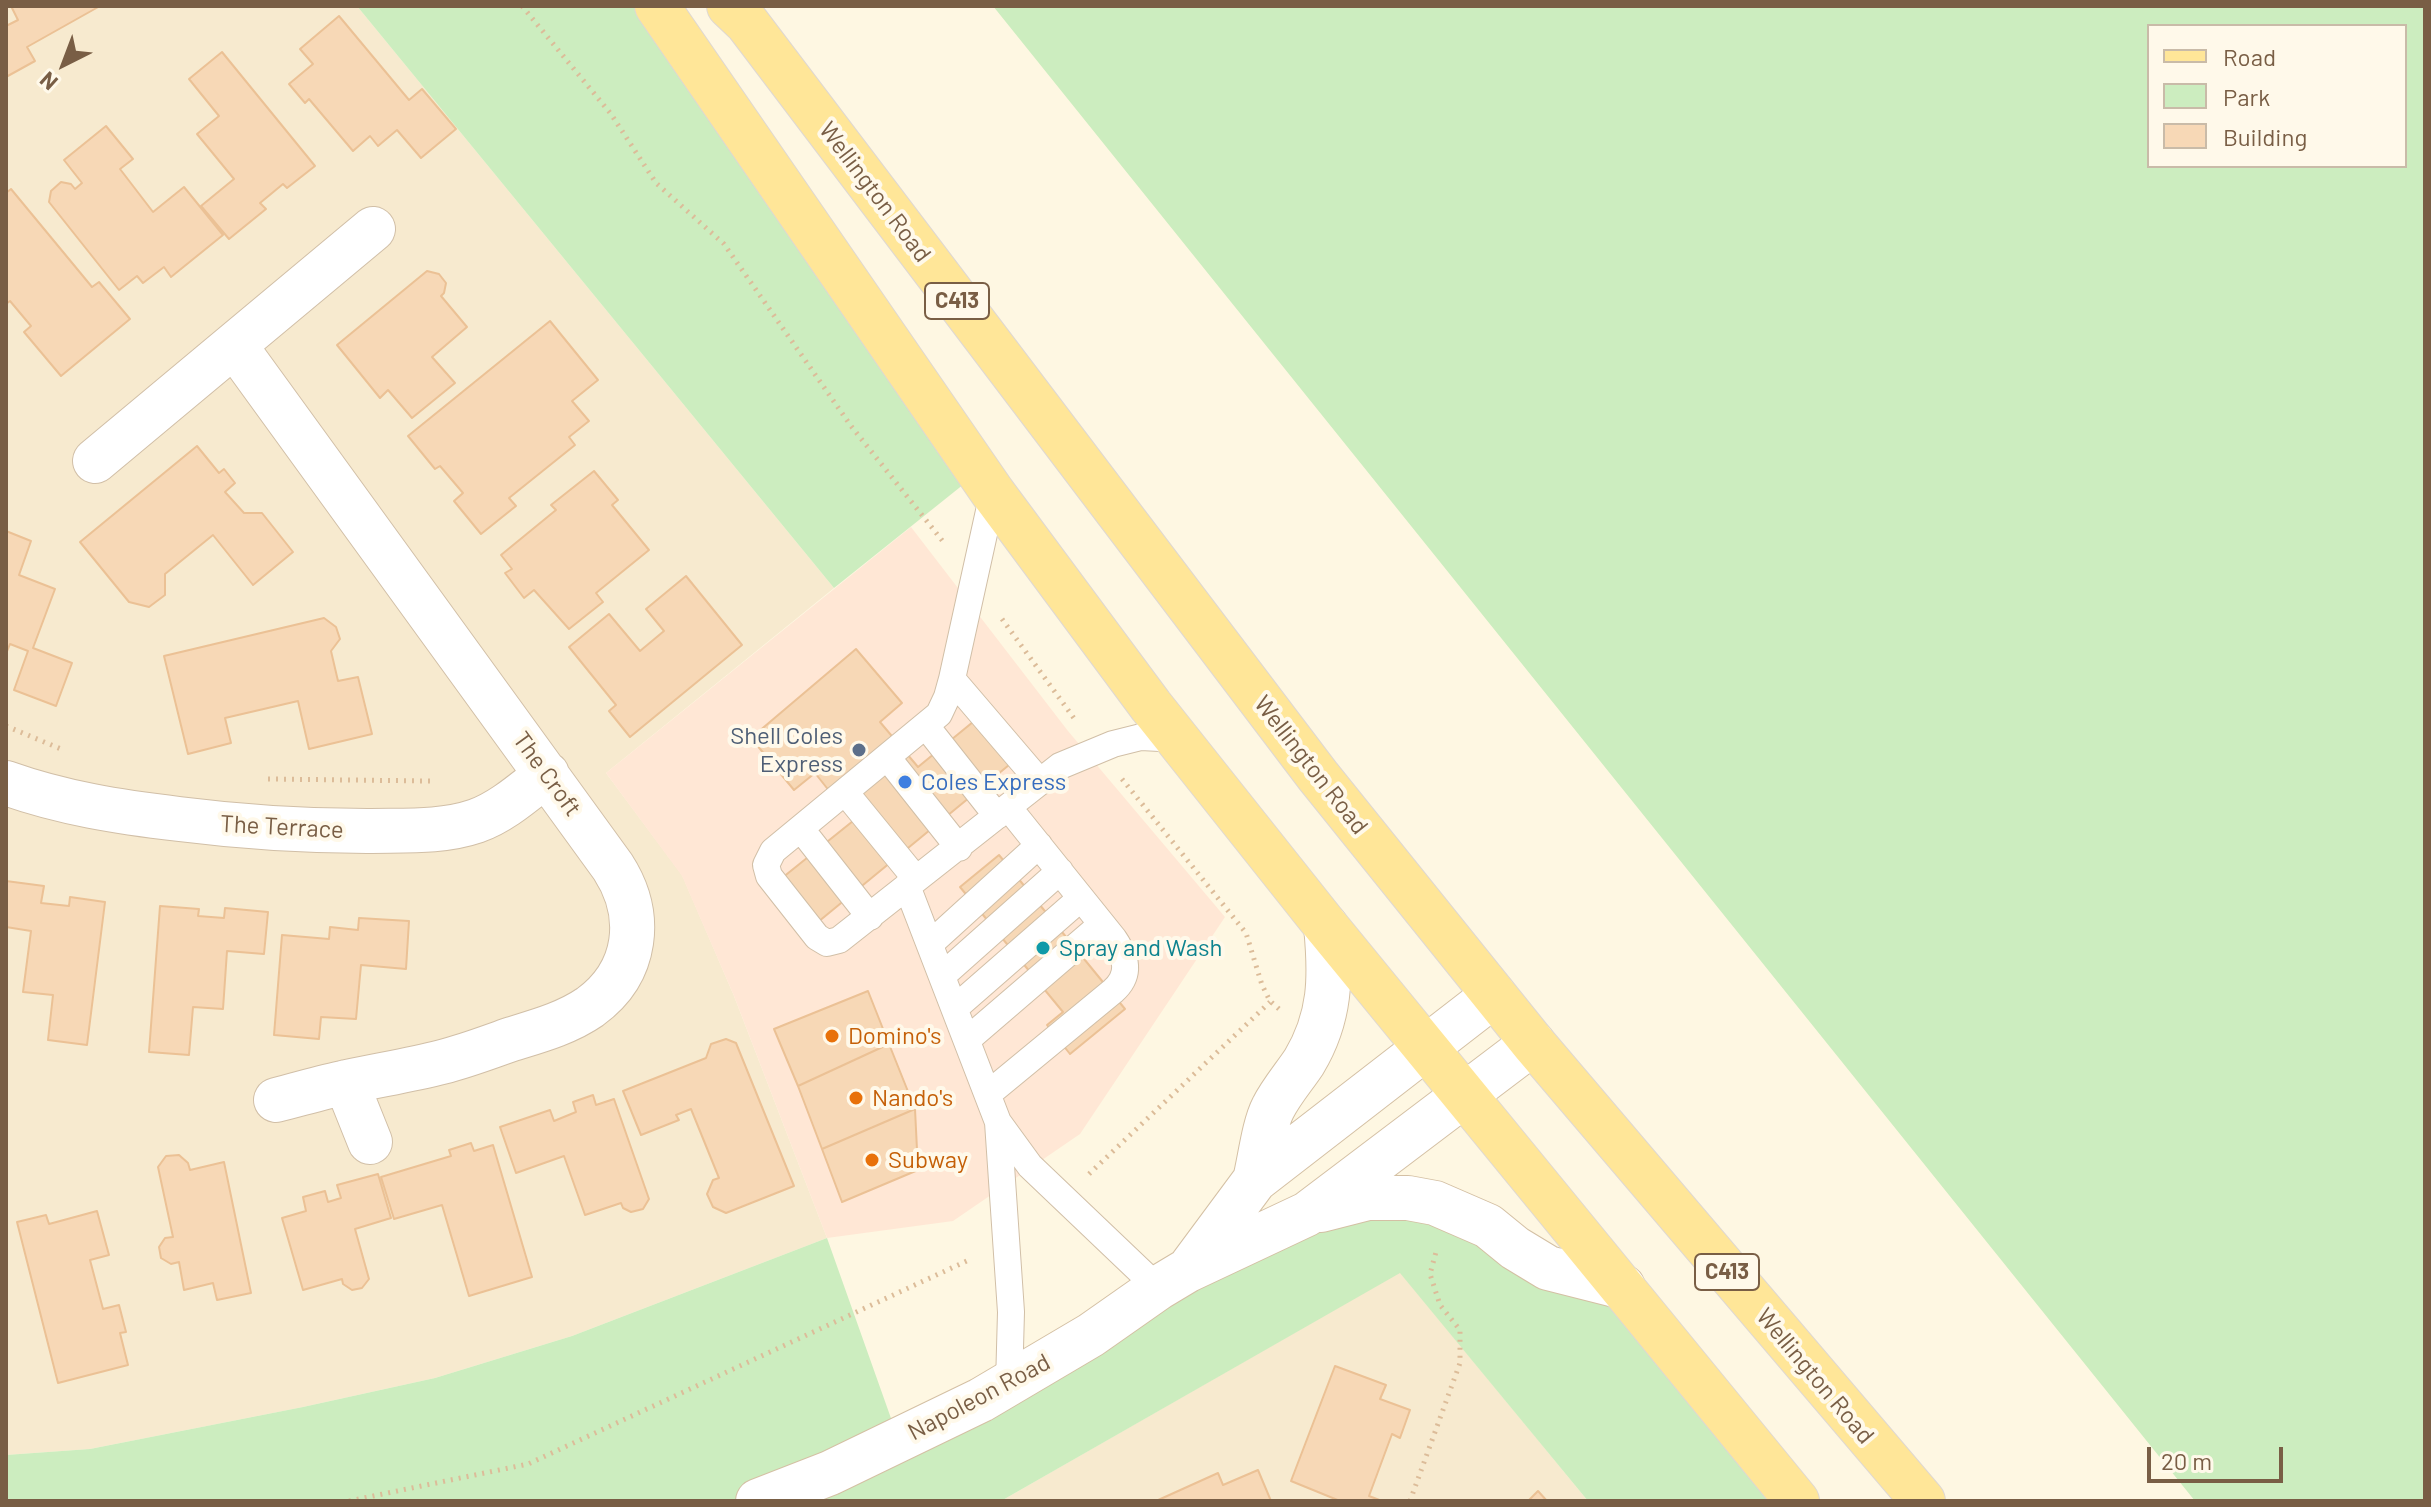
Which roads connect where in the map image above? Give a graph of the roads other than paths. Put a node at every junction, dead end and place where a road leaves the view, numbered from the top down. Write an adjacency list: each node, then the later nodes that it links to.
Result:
1 (657, 6): 6 (main road)
2 (729, 6): 27 (main road, Wellington Road / C413)
3 (373, 229): 4 (street)
4 (235, 346): 5 (street); 11 (street, The Croft)
5 (95, 461)
6 (993, 493): 7 (lane); 9 (main road)
7 (952, 679): 8 (lane); 12 (lane)
8 (926, 726): 10 (lane); 15 (lane)
9 (1179, 739): 12 (lane); 24 (main road)
10 (887, 757): 14 (lane); 18 (lane)
11 (547, 774): 13 (street, The Terrace); 32 (street, The Croft)
12 (1040, 782): 15 (lane)
13 (6, 783)
14 (845, 792): 16 (lane); 20 (lane)
15 (1003, 812): 17 (lane); 18 (lane)
16 (801, 829): 22 (lane); 22 (lane)
17 (1039, 845): 19 (lane); 25 (lane)
18 (959, 848): 20 (lane)
19 (1060, 871): 21 (lane); 26 (lane)
20 (912, 883): 22 (lane); 25 (lane)
21 (1081, 898): 23 (lane); 28 (lane)
22 (870, 917)
23 (1102, 924): 29 (lane); 33 (lane)
24 (1326, 926): 31 (main road); 38 (street)
25 (930, 944): 26 (lane)
26 (943, 975): 28 (lane)
27 (1494, 995): 30 (main road, Wellington Road / C413); 31 (street, Napoleon Road)
28 (955, 1008): 29 (lane)
29 (967, 1040): 33 (lane)
30 (1533, 1043): 34 (street, Napoleon Road); 45 (main road, Wellington Road / C413)
31 (1425, 1048): 34 (main road); 38 (street, Napoleon Road)
32 (346, 1082): 35 (street, The Croft); 37 (street)
33 (988, 1094): 36 (lane)
34 (1465, 1096): 39 (street, Napoleon Road); 41 (main road)
35 (276, 1100)
36 (998, 1122): 40 (lane); 42 (lane)
37 (370, 1142)
38 (1255, 1180): 40 (street, Napoleon Road)
39 (1307, 1214): 40 (street, Napoleon Road); 41 (street)
40 (1173, 1279): 42 (street, Napoleon Road)
41 (1623, 1287): 44 (main road)
42 (1009, 1384): 43 (street, Napoleon Road)
43 (758, 1501)
44 (1797, 1501)
45 (1923, 1501)

